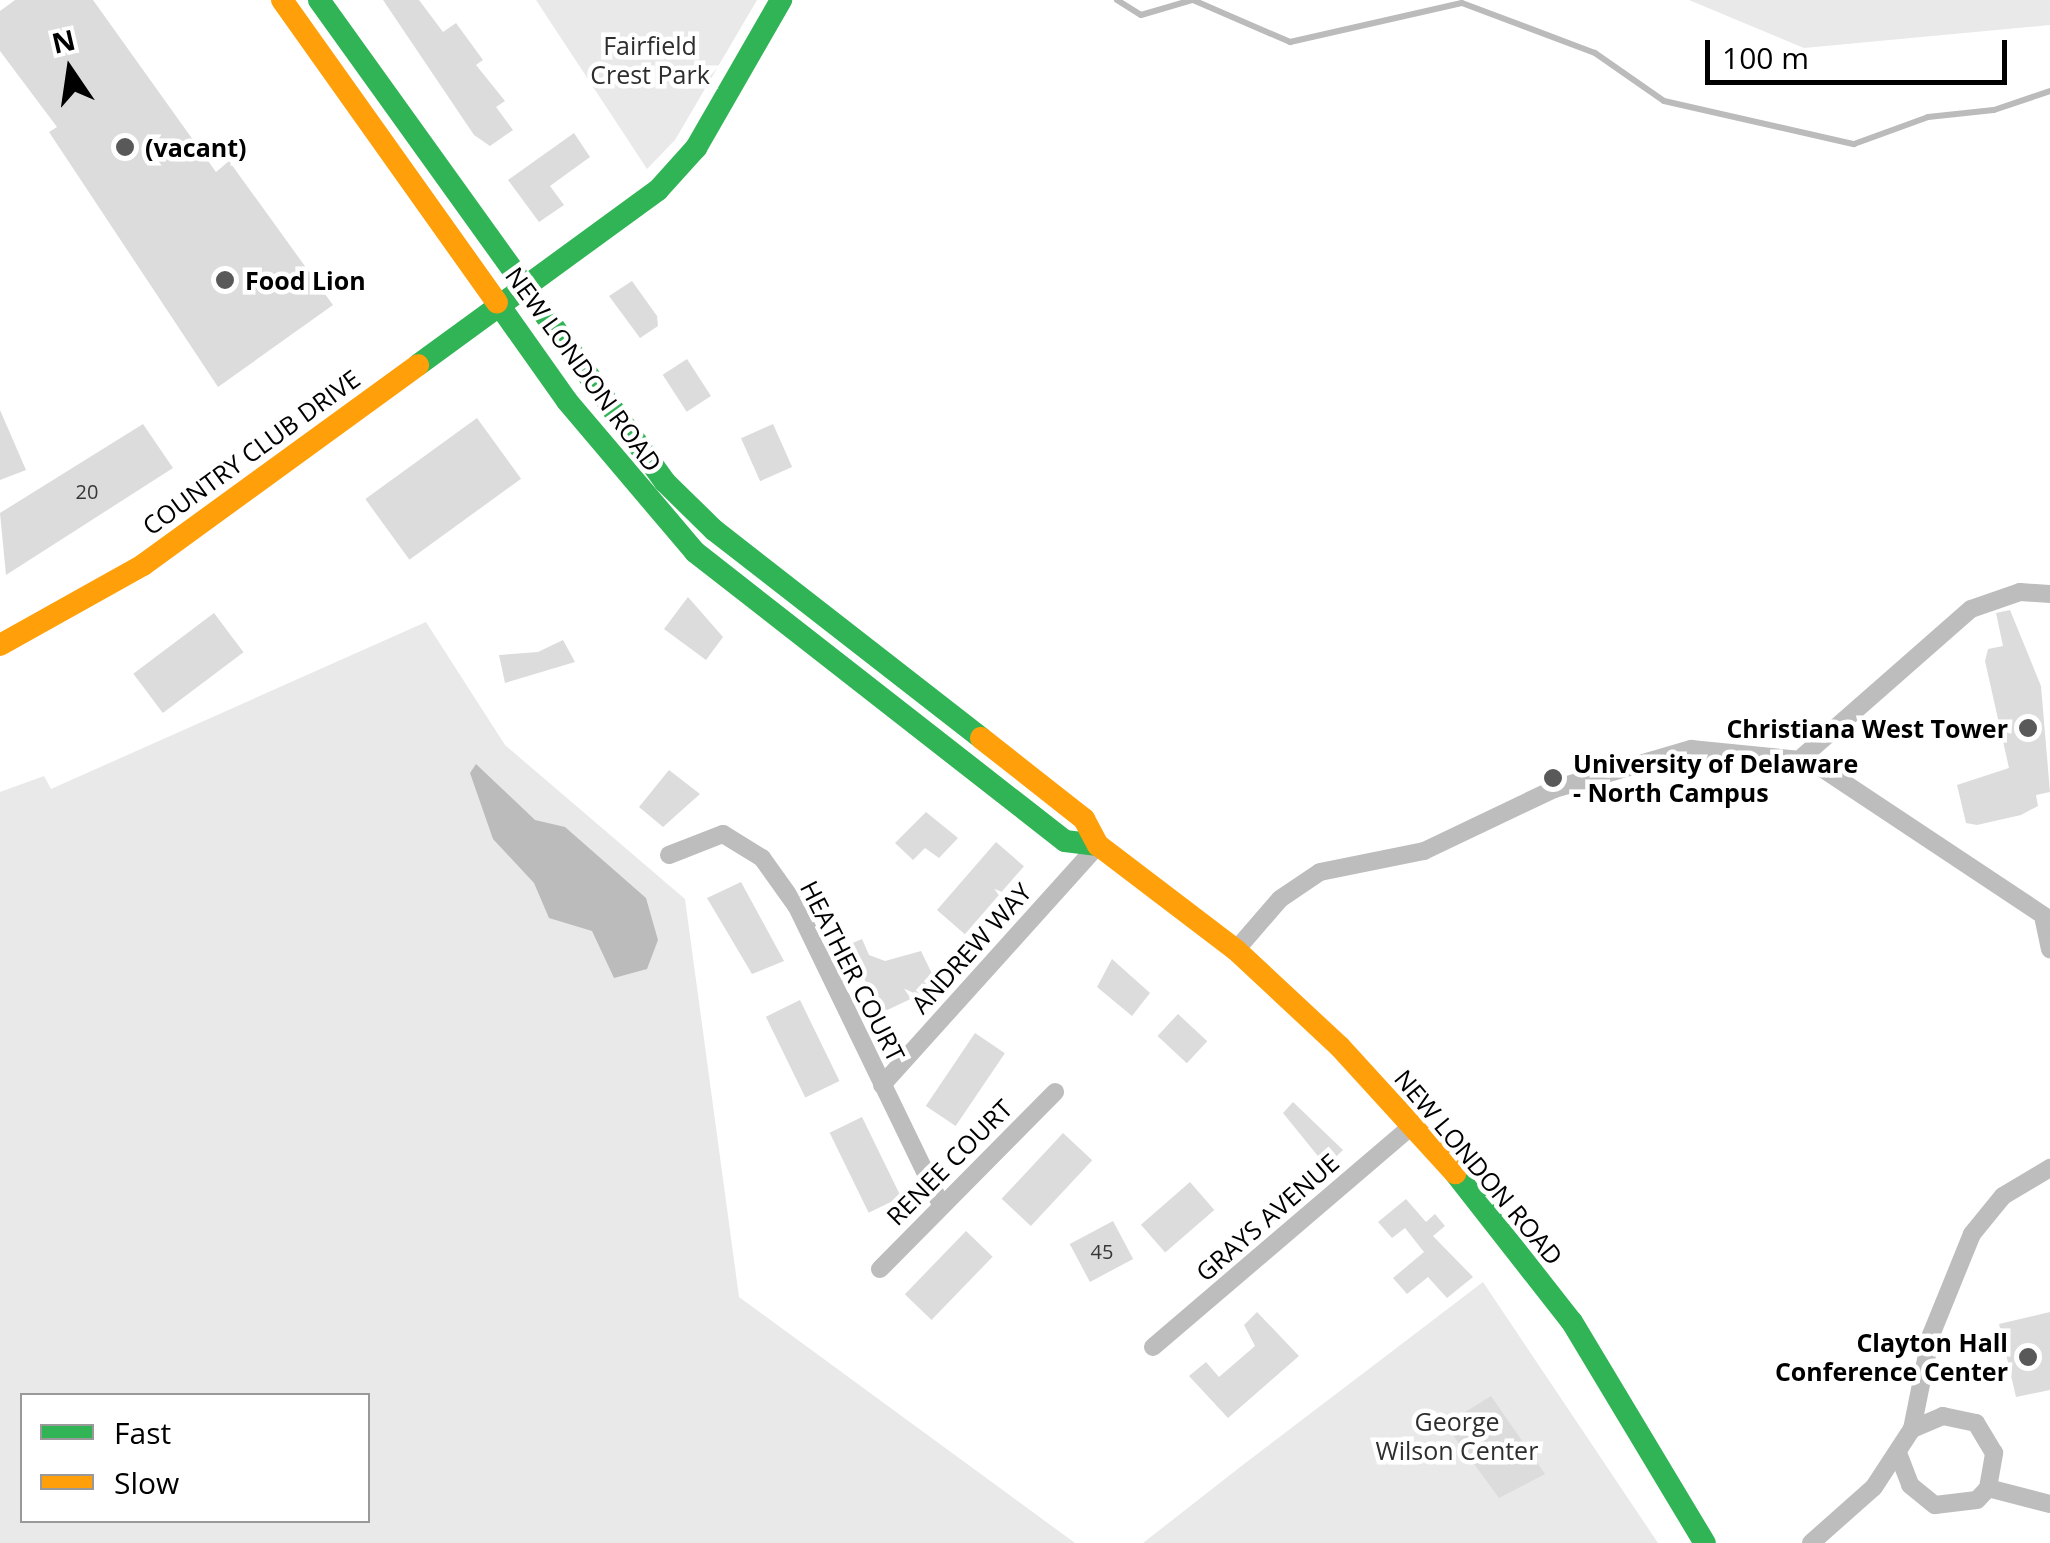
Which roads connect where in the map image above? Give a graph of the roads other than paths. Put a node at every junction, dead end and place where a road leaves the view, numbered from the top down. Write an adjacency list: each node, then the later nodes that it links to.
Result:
1 (282, 0): 5 (main road, NEW LONDON ROAD)
2 (319, 0): 4 (main road, NEW LONDON ROAD)
3 (781, 0): 4 (main road, COUNTRY CLUB DRIVE)
4 (524, 287): 5 (main road, COUNTRY CLUB DRIVE); 9 (main road, NEW LONDON ROAD)
5 (500, 305): 7 (main road, COUNTRY CLUB DRIVE); 9 (main road, NEW LONDON ROAD)
6 (2050, 594): 8 (street)
7 (0, 645)
8 (1800, 759): 11 (street); 13 (street)
9 (1098, 845): 13 (main road, NEW LONDON ROAD); 14 (street, ANDREW WAY)
10 (668, 855): 14 (street, HEATHER COURT)
11 (2047, 920): 12 (street)
12 (2050, 949)
13 (1236, 950): 16 (main road, NEW LONDON ROAD)
14 (882, 1084): 18 (street, HEATHER COURT)
15 (1055, 1092): 18 (street, RENEE COURT)
16 (1414, 1124): 20 (street, GRAYS AVENUE); 25 (main road, NEW LONDON ROAD)
17 (2050, 1168): 21 (street)
18 (940, 1203): 19 (street, RENEE COURT)
19 (880, 1268)
20 (1153, 1347)
21 (1912, 1429): 22 (street); 23 (street)
22 (1898, 1453): 23 (street); 26 (street)
23 (1988, 1488): 24 (street)
24 (2050, 1504)
25 (1705, 1543)
26 (1812, 1543)

